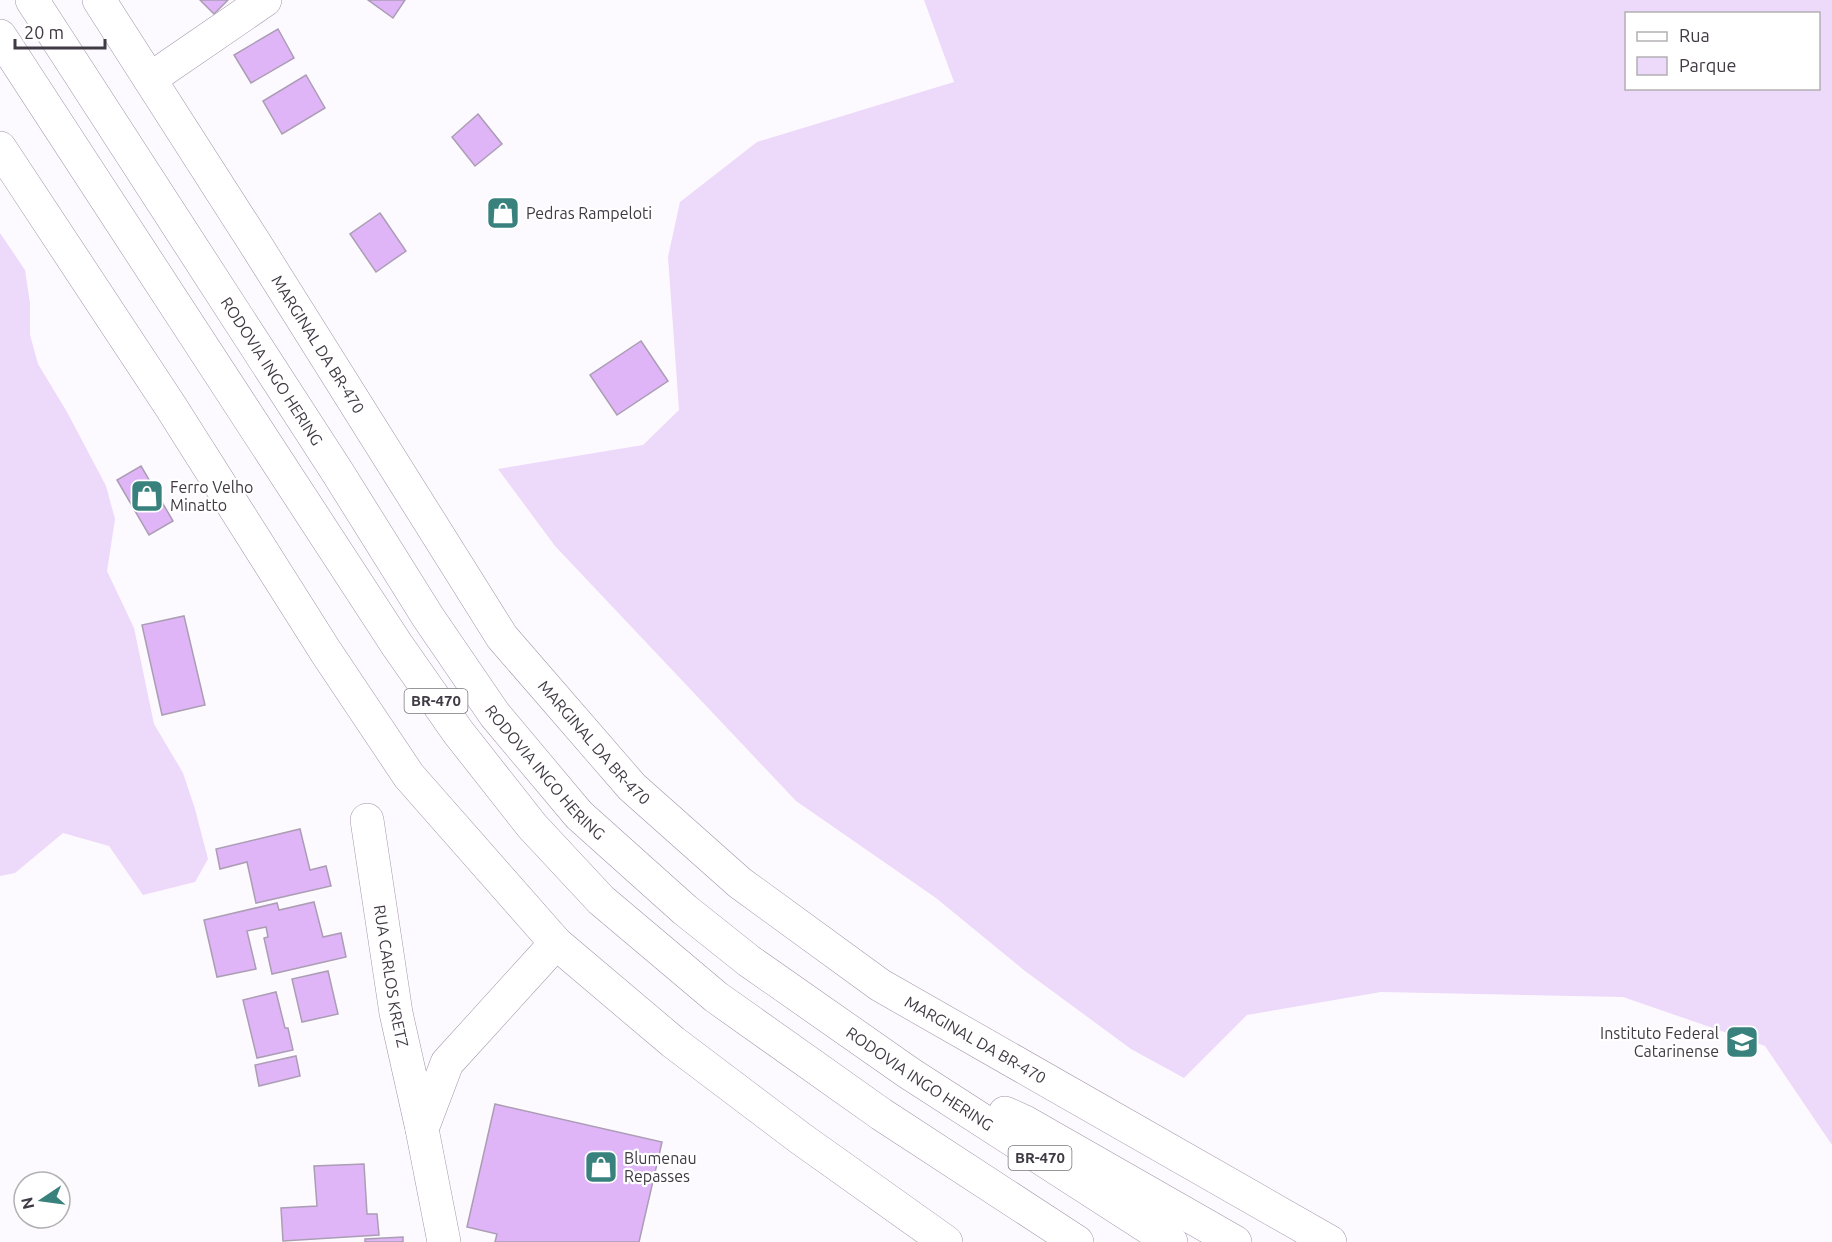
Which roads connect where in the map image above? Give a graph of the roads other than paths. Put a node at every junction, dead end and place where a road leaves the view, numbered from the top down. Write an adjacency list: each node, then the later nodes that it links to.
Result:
1 (32, 0): 11 (main road, RODOVIA INGO HERING / BR-470)
2 (99, 0): 6 (main road, MARGINAL DA BR-470)
3 (266, 0): 6 (main road)
4 (0, 36): 8 (main road, BR-470)
5 (0, 78): 8 (main road)
6 (150, 79): 20 (main road, MARGINAL DA BR-470)
7 (0, 148): 10 (main road)
8 (151, 270): 13 (main road, BR-470)
9 (367, 820): 12 (main road, RUA CARLOS KRETZ)
10 (556, 944): 12 (main road); 15 (main road)
11 (909, 1073): 18 (main road, RODOVIA INGO HERING / BR-470); 19 (main road)
12 (422, 1129): 14 (main road, RUA CARLOS KRETZ)
13 (1034, 1215): 16 (main road); 17 (main road, BR-470)
14 (444, 1242)
15 (946, 1242)
16 (1067, 1242)
17 (1077, 1242)
18 (1171, 1242)
19 (1235, 1242)
20 (1330, 1242)

